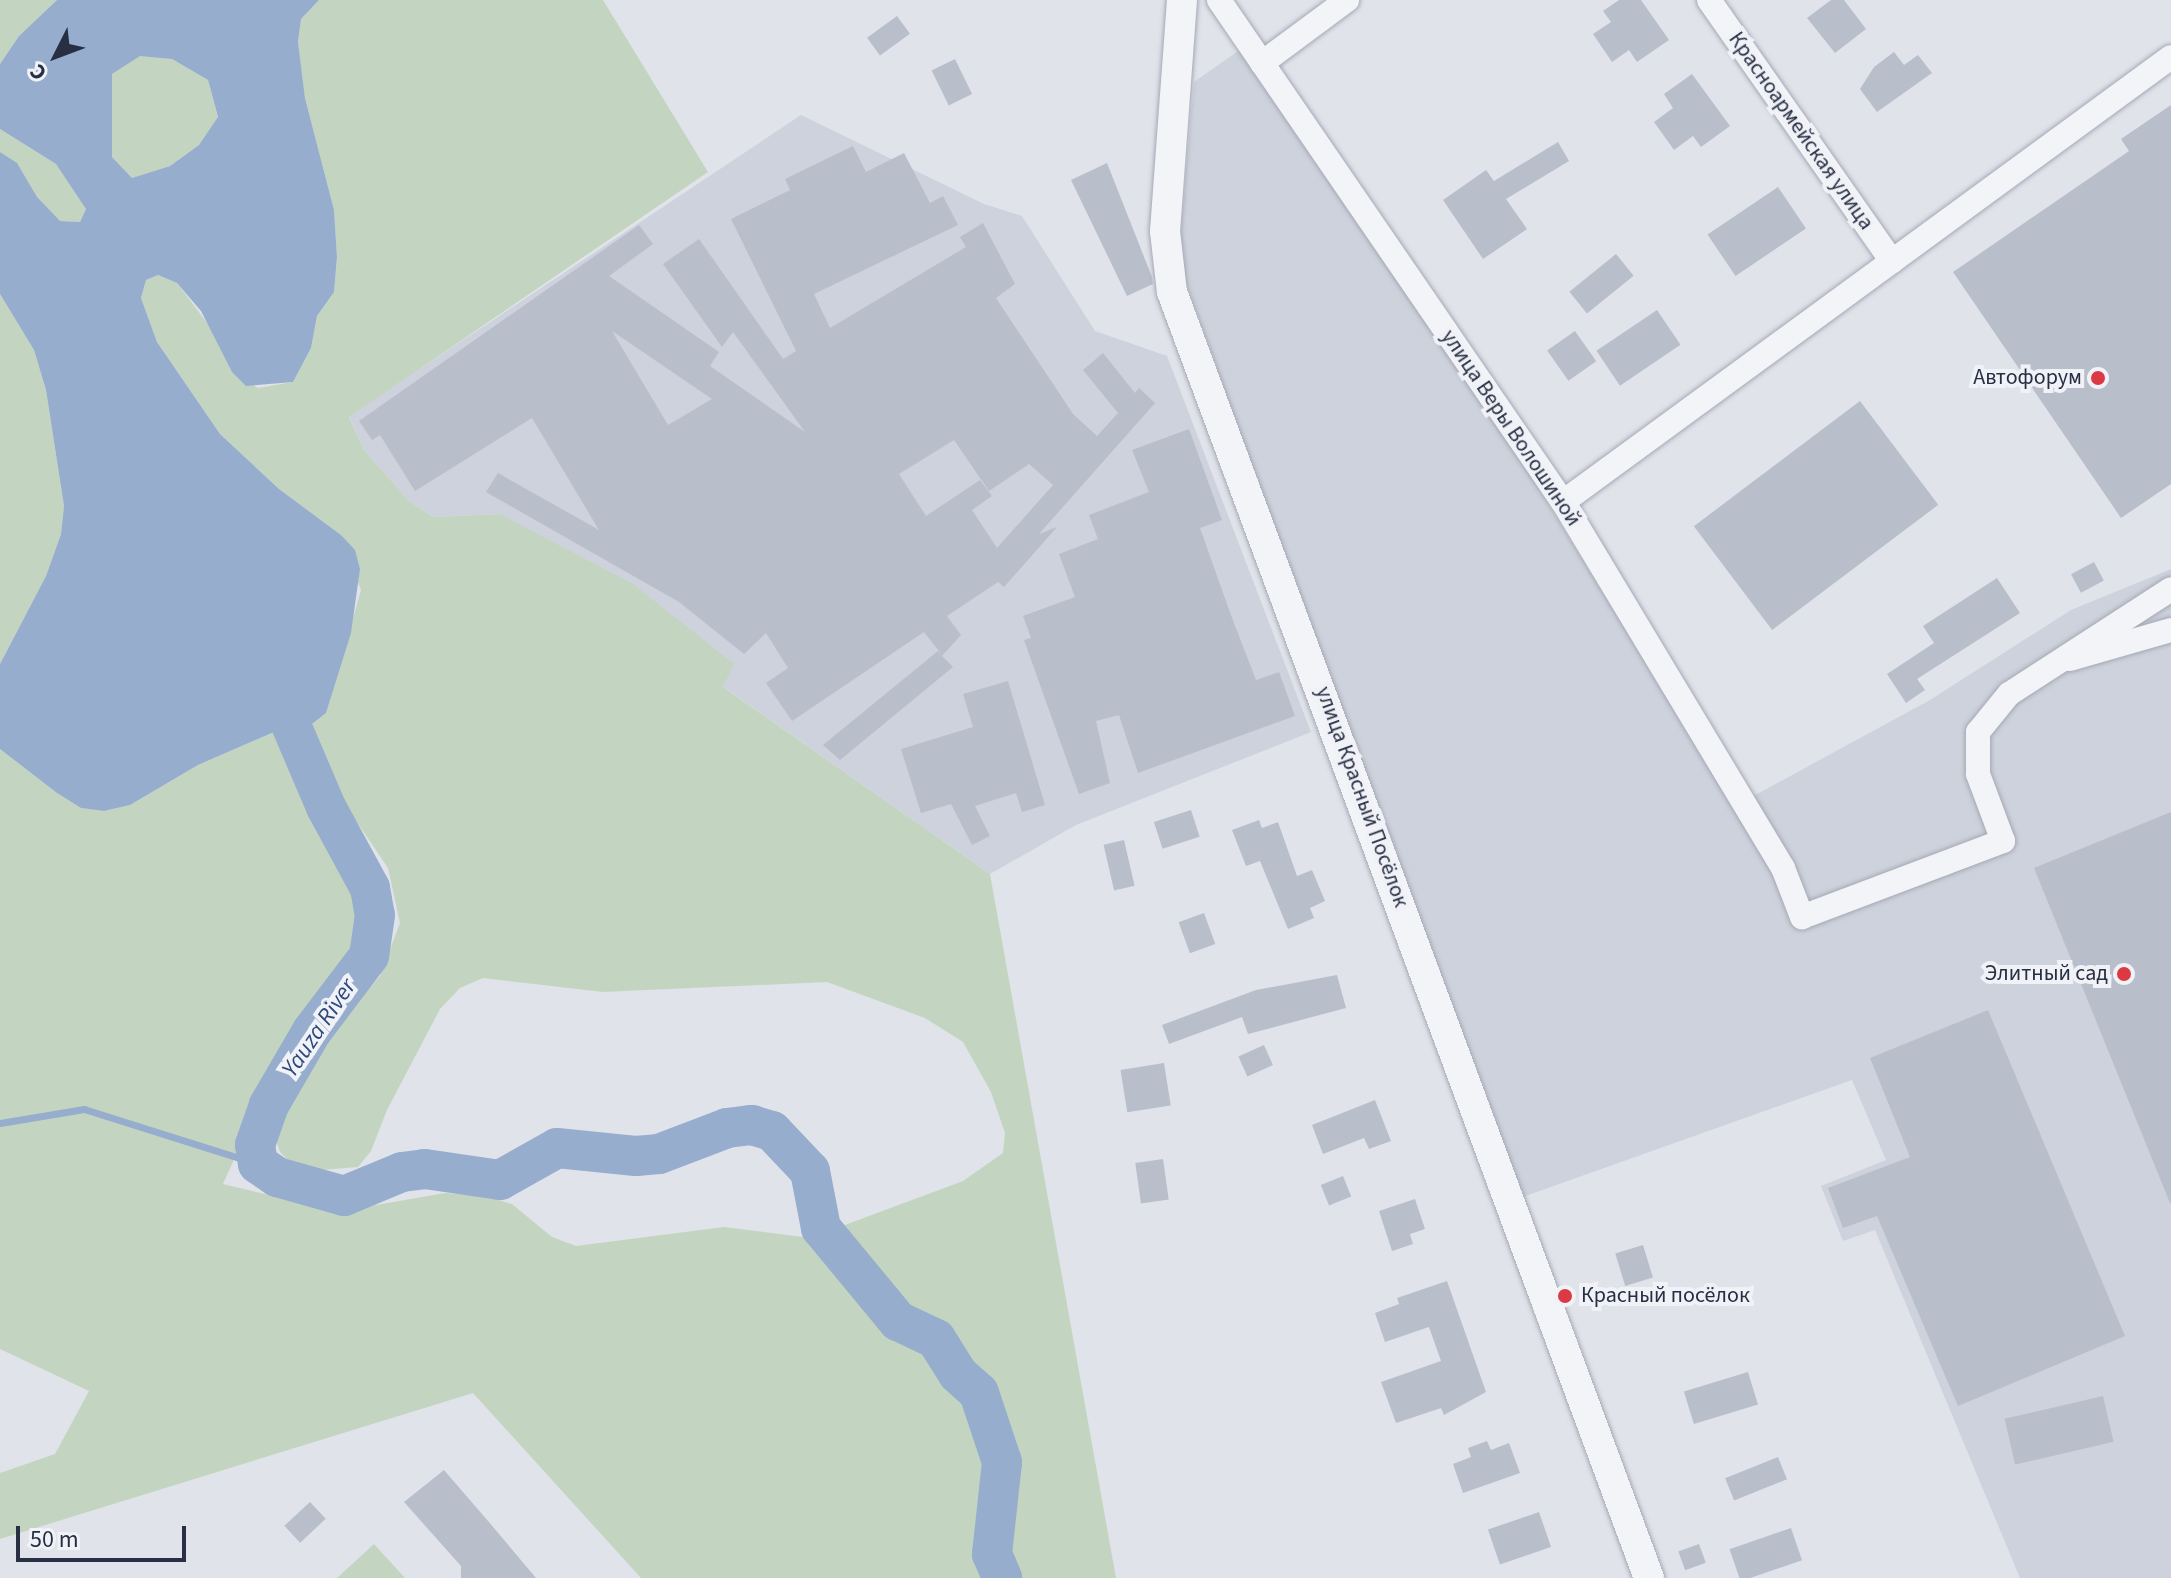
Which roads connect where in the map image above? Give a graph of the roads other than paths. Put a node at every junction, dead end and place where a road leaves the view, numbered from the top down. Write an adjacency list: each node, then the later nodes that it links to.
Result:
1 (1182, 0): 12 (street, улица Красный Посёлок)
2 (1219, 0): 6 (street, улица Веры Волошиной)
3 (1347, 0): 6 (street)
4 (1709, 0): 7 (street, Красноармейская улица)
5 (2171, 57): 7 (street)
6 (1262, 63): 8 (street, улица Веры Волошиной)
7 (1892, 261): 8 (street)
8 (1563, 502): 11 (street, улица Веры Волошиной)
9 (2171, 589): 11 (street)
10 (2171, 630): 11 (street)
11 (2052, 663)
12 (1649, 1578)

